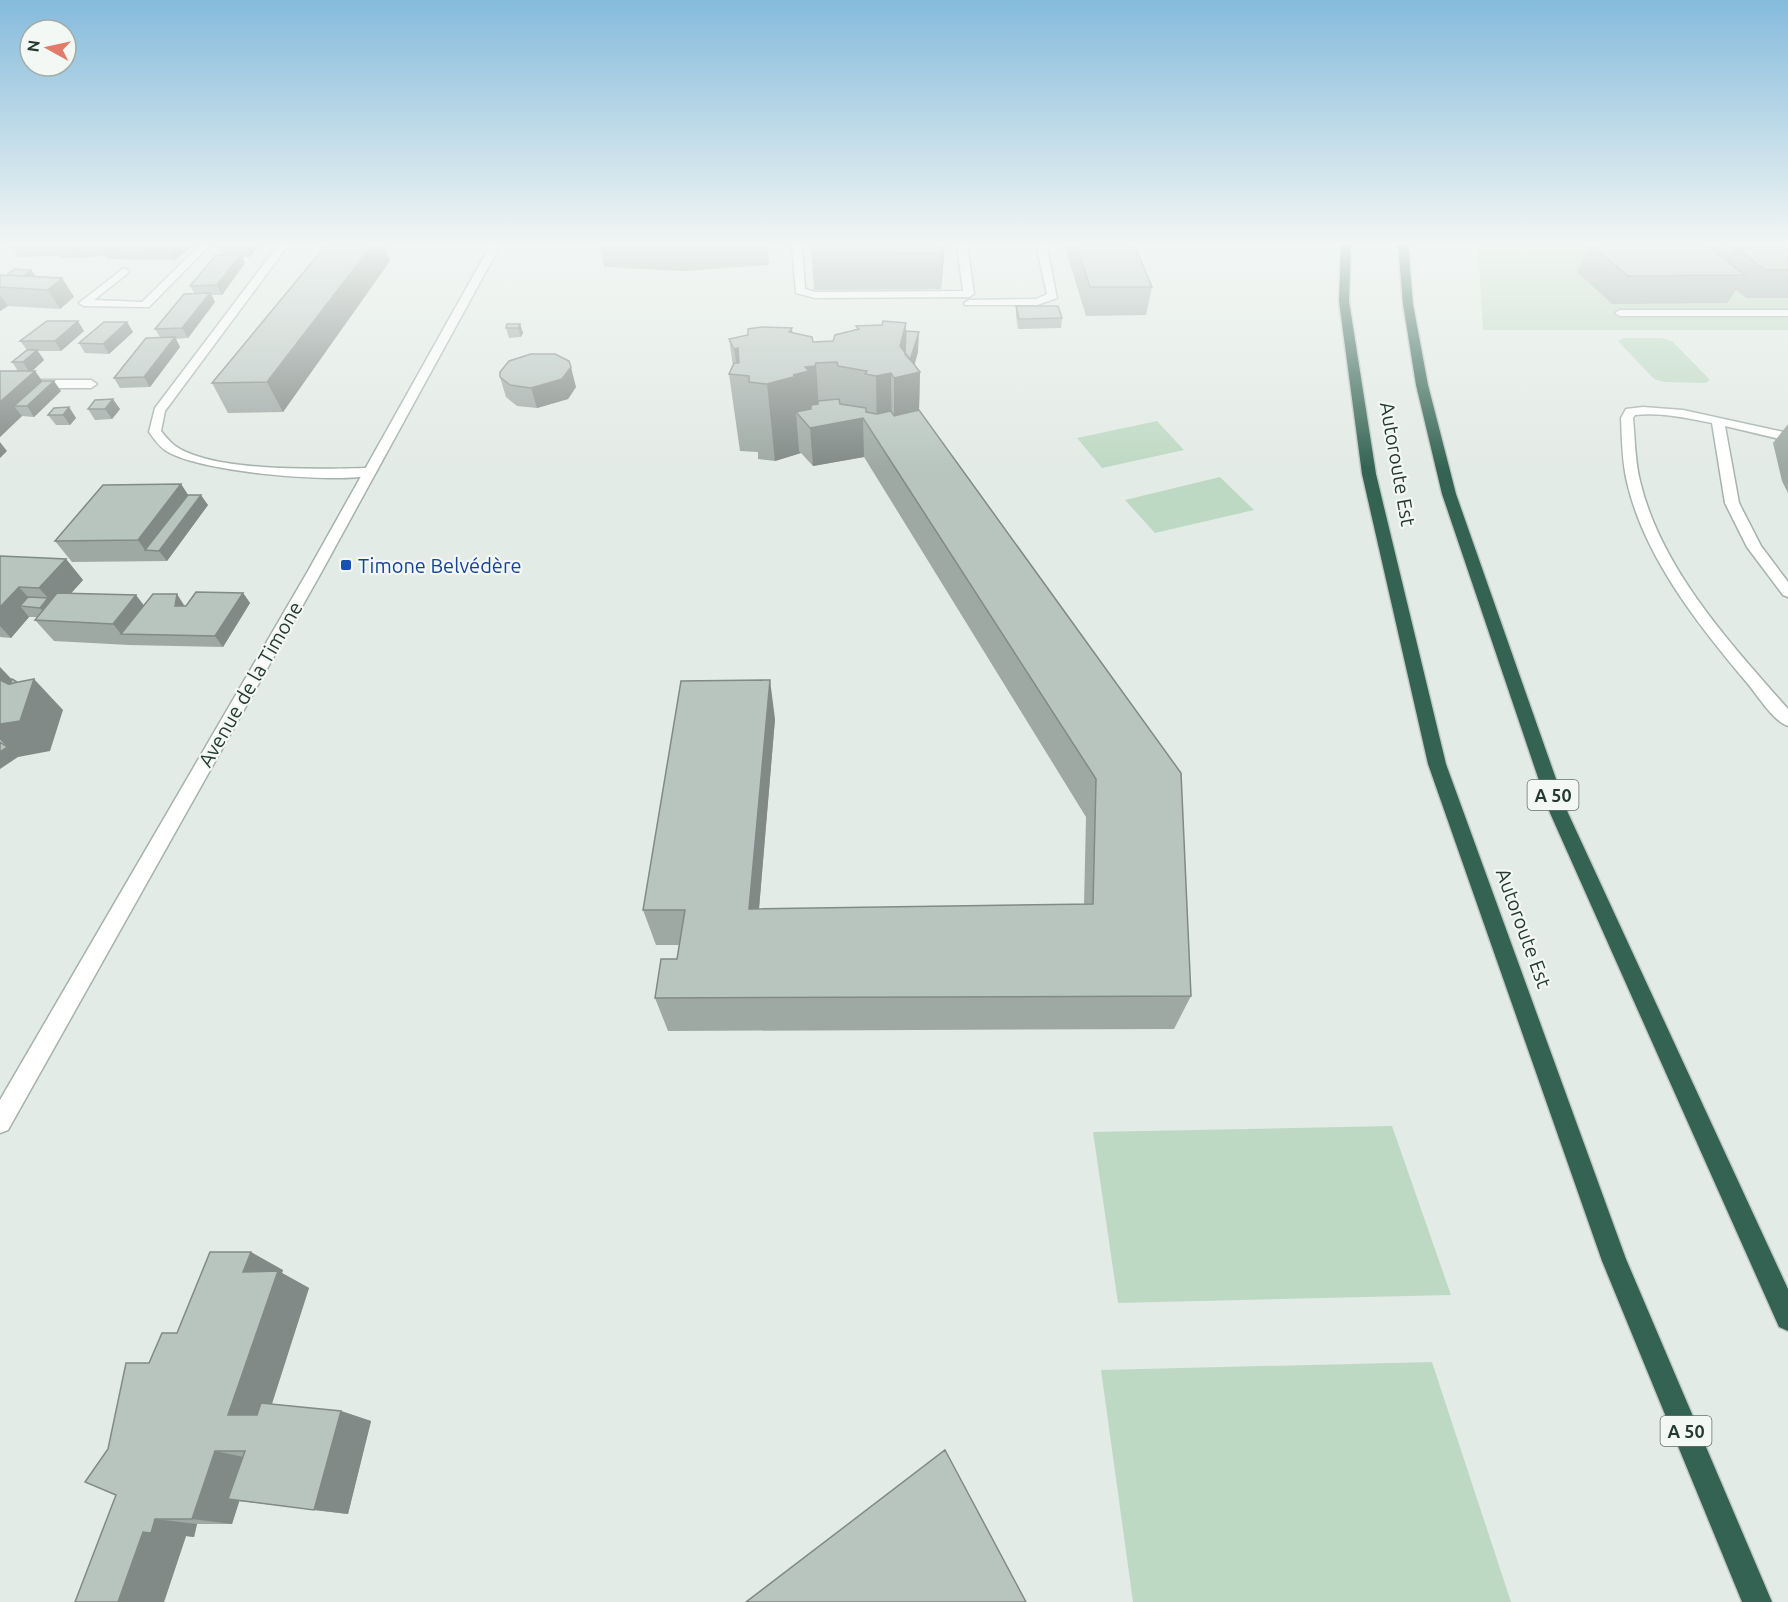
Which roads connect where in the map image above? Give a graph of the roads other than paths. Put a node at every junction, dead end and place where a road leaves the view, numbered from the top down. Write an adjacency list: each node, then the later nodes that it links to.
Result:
1 (228, 319): 9 (street)
2 (454, 319): 9 (street, Avenue de la Timone)
3 (1347, 319): 14 (highway, Autoroute Est / A 50)
4 (1411, 319): 13 (highway, Autoroute Est / A 50)
5 (0, 384): 6 (street)
6 (91, 384)
7 (1718, 423): 8 (street); 10 (street); 11 (street)
8 (1788, 437)
9 (369, 472): 12 (street, Avenue de la Timone)
10 (1788, 592)
11 (1788, 720)
12 (0, 1122)
13 (1788, 1318)
14 (1757, 1602)

